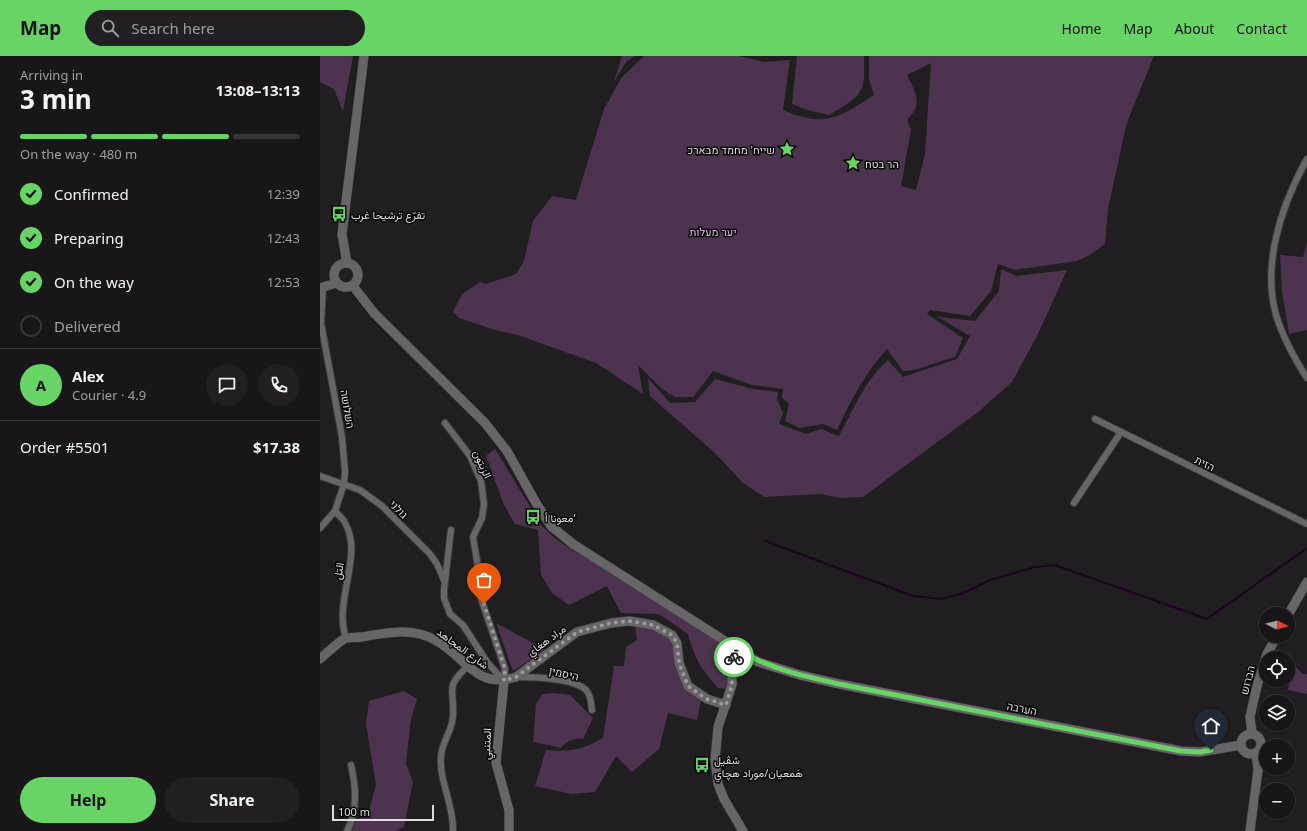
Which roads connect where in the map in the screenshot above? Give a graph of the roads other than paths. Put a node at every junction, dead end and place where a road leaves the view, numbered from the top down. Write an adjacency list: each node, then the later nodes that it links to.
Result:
1 (364, 56): 3 (main road)
2 (1307, 159): 7 (street)
3 (347, 263): 4 (main road); 5 (main road)
4 (336, 283): 5 (main road); 6 (main road)
5 (353, 286): 23 (main road, הערבה)
6 (322, 288): 12 (street, השלושה)
7 (1307, 378)
8 (1095, 419): 10 (street, הזית)
9 (445, 423): 27 (street, الزيتون)
10 (1121, 432): 13 (street); 15 (street, הזית)
11 (320, 476): 12 (street, גולני)
12 (344, 484): 14 (street, השלושה); 18 (street, גולני)
13 (1074, 503)
14 (335, 511): 16 (street, השלושה); 21 (street, التل)
15 (1306, 522)
16 (320, 528)
17 (451, 530): 18 (street)
18 (444, 580): 27 (street)
19 (1307, 582): 20 (main road)
20 (1293, 607)
21 (346, 638): 24 (main road); 25 (main road, شارع المجاهد)
22 (1273, 643): 30 (main road, הברוש)
23 (738, 650): 28 (main road); 31 (main road, הערבה)
24 (320, 660)
25 (467, 667): 27 (main road, شارع المجاهد); 35 (street)
26 (516, 677): 27 (main road, مراد هغاي); 28 (main road, مراد هغاي); 29 (street, היסמין)
27 (504, 681): 36 (main road, المتنبي)
28 (726, 705): 37 (main road)
29 (592, 710)
30 (1252, 733): 31 (main road); 32 (main road)
31 (1241, 745): 32 (main road)
32 (1256, 753): 38 (main road)
33 (351, 765): 34 (street)
34 (346, 831)
35 (453, 831)
36 (509, 831)
37 (744, 831)
38 (1250, 831)

